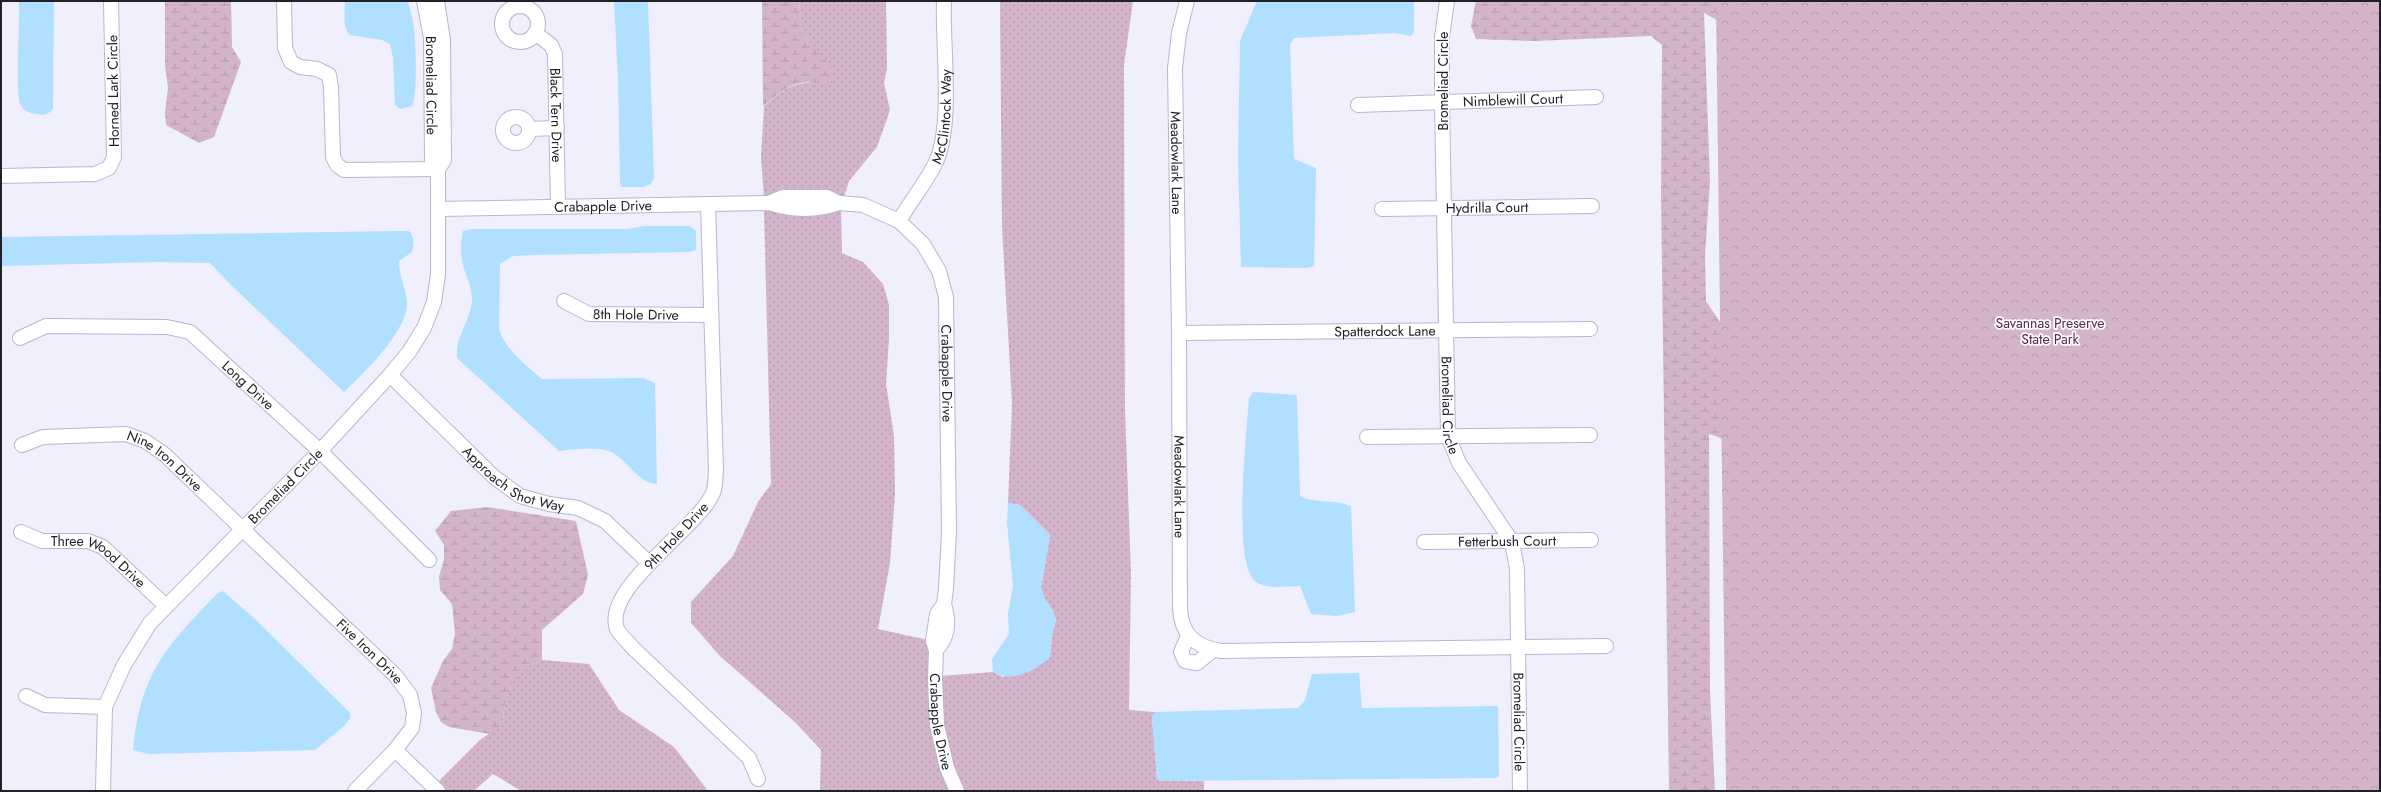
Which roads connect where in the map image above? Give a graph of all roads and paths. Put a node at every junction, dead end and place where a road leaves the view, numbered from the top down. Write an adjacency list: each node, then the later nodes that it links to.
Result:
1 (111, 1): 15 (street, Horned Lark Circle)
2 (284, 1): 14 (street)
3 (424, 1): 14 (street, Bromeliad Circle)
4 (438, 1): 14 (street, Bromeliad Circle)
5 (944, 1): 22 (street, McClintock Way)
6 (1187, 1): 27 (street, Meadowlark Lane)
7 (1447, 1): 10 (street, Bromeliad Circle)
8 (535, 33): 12 (street, Black Tern Drive)
9 (1596, 97): 10 (street, Nimblewill Court)
10 (1442, 102): 11 (street, Nimblewill Court); 19 (street, Bromeliad Circle)
11 (1358, 105)
12 (557, 128): 13 (street); 18 (street, Black Tern Drive)
13 (529, 129)
14 (438, 169): 20 (street, Bromeliad Circle)
15 (1, 176)
16 (708, 204): 18 (street, Crabapple Drive); 22 (street, Crabapple Drive); 24 (street, 9th Hole Drive)
17 (1592, 206): 19 (street, Hydrilla Court)
18 (558, 207): 20 (street, Crabapple Drive)
19 (1445, 208): 21 (street, Hydrilla Court); 26 (street, Bromeliad Circle)
20 (438, 209): 29 (street, Bromeliad Circle)
21 (1382, 209)
22 (899, 221): 54 (street, Crabapple Drive)
23 (564, 300): 24 (street, 8th Hole Drive)
24 (710, 314): 41 (street, 9th Hole Drive)
25 (1590, 329): 26 (street, Spatterdock Lane)
26 (1447, 330): 27 (street, Spatterdock Lane); 31 (street, Bromeliad Circle)
27 (1179, 333): 43 (street, Meadowlark Lane)
28 (20, 338): 34 (street, Long Drive)
29 (390, 375): 34 (street, Bromeliad Circle); 41 (street, Approach Shot Way)
30 (1590, 435): 31 (street)
31 (1448, 436): 32 (street); 39 (street, Bromeliad Circle)
32 (1367, 437)
33 (22, 445): 35 (street, Nine Iron Drive)
34 (320, 451): 35 (street, Bromeliad Circle); 40 (street, Long Drive)
35 (242, 528): 42 (street, Bromeliad Circle); 49 (street, Five Iron Drive)
36 (22, 532): 42 (street, Three Wood Drive)
37 (1591, 540): 39 (street, Fetterbush Court)
38 (1424, 542): 39 (street, Fetterbush Court)
39 (1512, 542): 45 (street, Bromeliad Circle)
40 (429, 560)
41 (650, 563): 50 (street, 9th Hole Drive)
42 (166, 606): 48 (street, Bromeliad Circle)
43 (1188, 636): 46 (street); 46 (street)
44 (1606, 646): 45 (street)
45 (1520, 647): 46 (street); 55 (street, Bromeliad Circle)
46 (1213, 650)
47 (26, 696): 48 (street)
48 (105, 707): 51 (street, Bromeliad Circle)
49 (395, 750): 52 (street, Five Iron Drive); 53 (street)
50 (758, 779)
51 (103, 791)
52 (355, 791)
53 (438, 791)
54 (957, 791)
55 (1520, 791)

